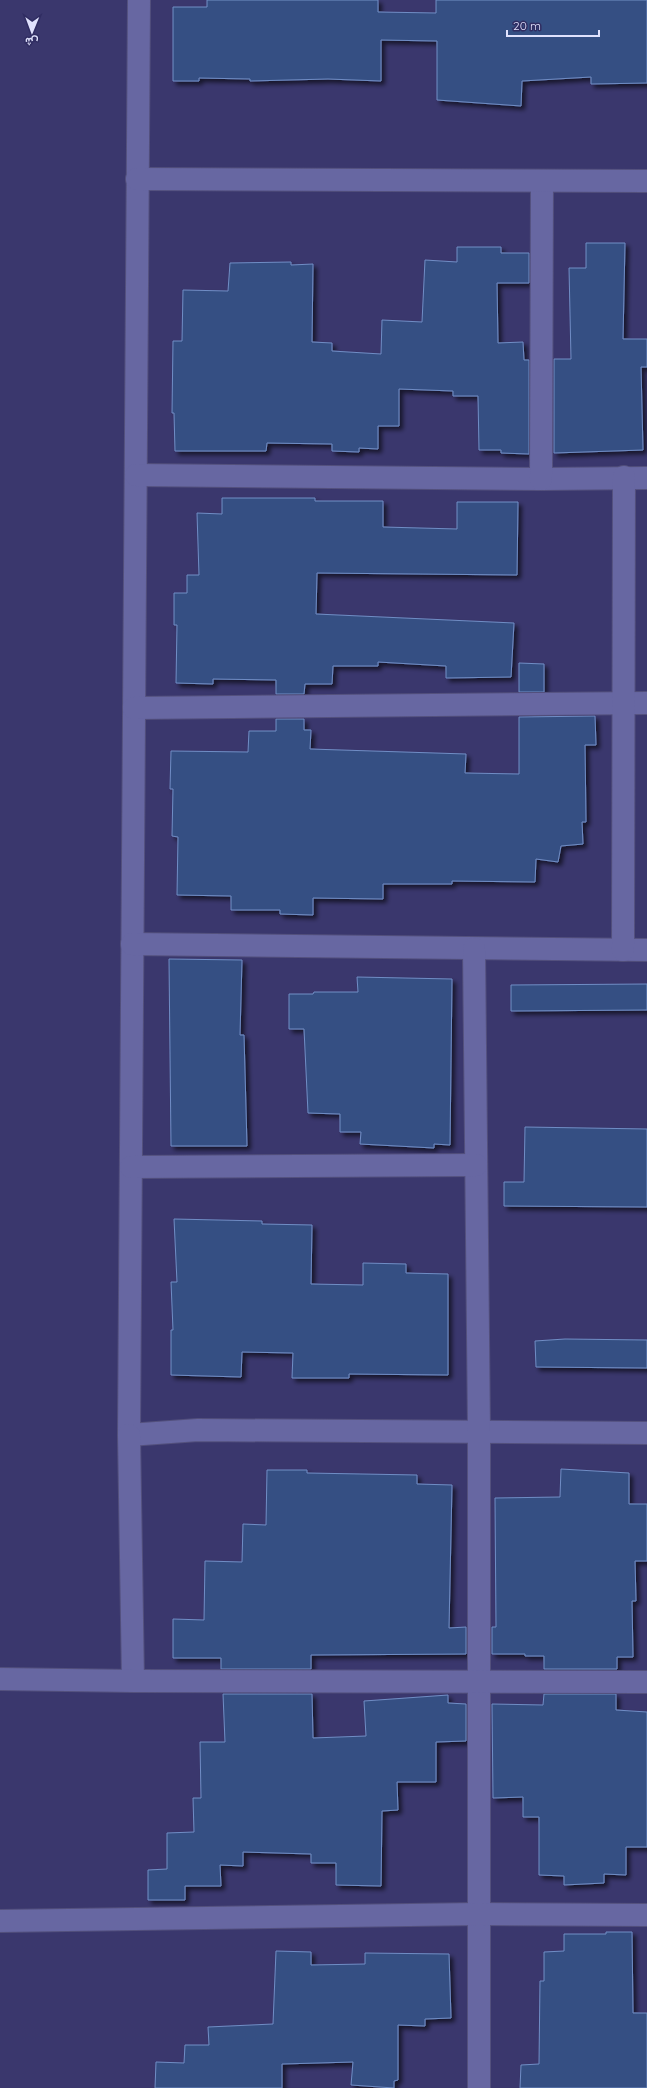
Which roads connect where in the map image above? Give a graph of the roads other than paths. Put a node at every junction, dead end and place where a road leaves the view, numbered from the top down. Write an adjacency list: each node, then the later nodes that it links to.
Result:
1 (139, 0): 2 (street)
2 (137, 179): 3 (street); 5 (street)
3 (542, 181): 4 (street); 8 (street)
4 (647, 181)
5 (136, 475): 8 (street); 11 (street)
6 (624, 478): 7 (street); 8 (street); 9 (street)
7 (647, 478)
8 (542, 479)
9 (623, 702): 10 (street); 11 (street); 14 (street)
10 (647, 703)
11 (134, 708): 12 (street)
12 (132, 944): 13 (street); 17 (street)
13 (474, 949): 14 (street); 16 (street)
14 (623, 950): 15 (street)
15 (647, 950)
16 (476, 1165): 17 (street); 18 (street)
17 (131, 1167): 20 (street)
18 (479, 1431): 19 (street); 20 (street); 23 (street)
19 (647, 1432)
20 (129, 1435): 22 (street)
21 (0, 1679): 22 (street)
22 (134, 1681): 23 (street)
23 (479, 1682): 24 (street); 25 (street)
24 (647, 1682)
25 (478, 1914): 26 (street); 27 (street); 28 (street)
26 (647, 1915)
27 (0, 1921)
28 (479, 2088)

